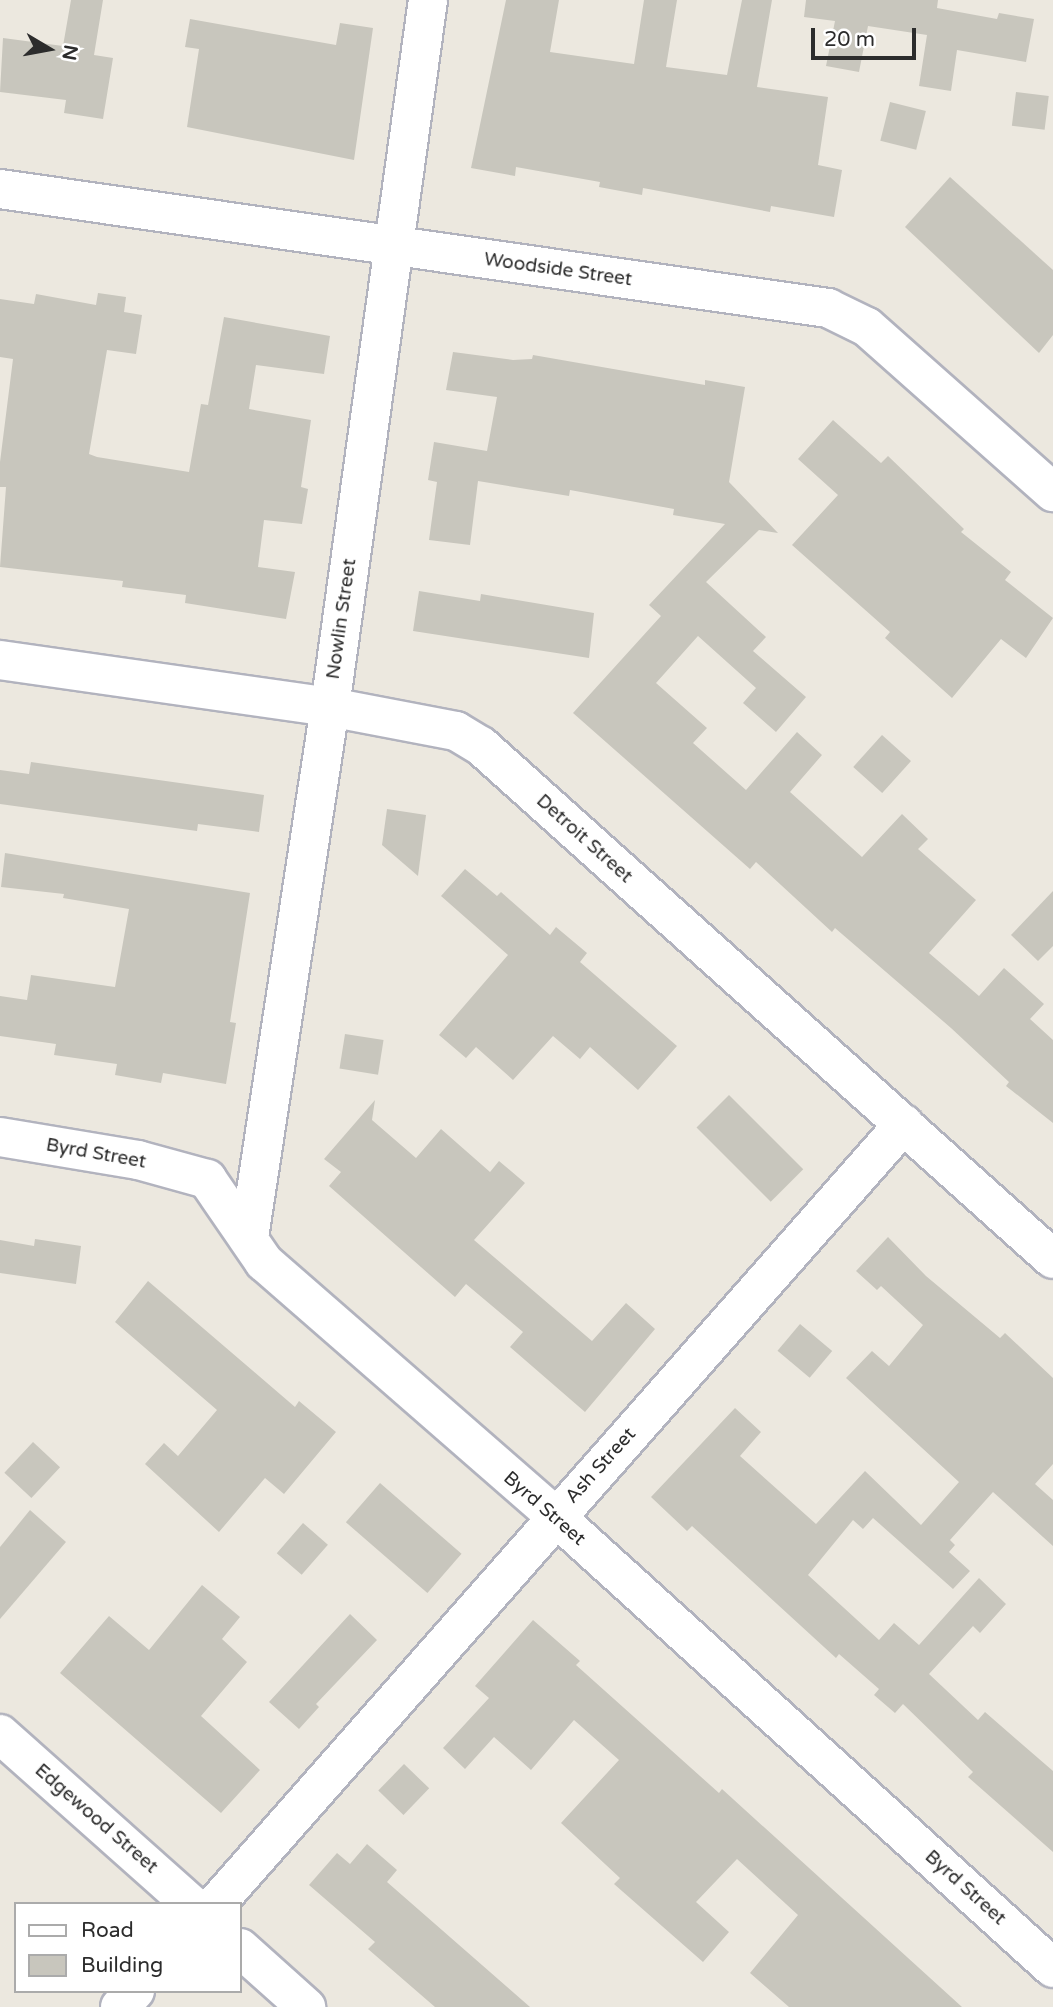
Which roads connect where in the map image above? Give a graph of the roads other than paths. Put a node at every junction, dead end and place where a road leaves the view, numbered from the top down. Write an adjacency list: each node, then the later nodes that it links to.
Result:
1 (428, 0): 3 (street, Nowlin Street)
2 (0, 189): 3 (street, Woodside Street)
3 (396, 247): 4 (street, Woodside Street); 6 (street, Nowlin Street)
4 (1053, 492)
5 (0, 660): 6 (street, Detroit Street)
6 (330, 707): 7 (street, Detroit Street); 9 (street, Nowlin Street)
7 (904, 1124): 10 (street, Detroit Street); 11 (street, Ash Street)
8 (0, 1137): 9 (street, Byrd Street)
9 (249, 1237): 11 (street, Byrd Street)
10 (1053, 1259)
11 (556, 1517): 14 (street, Ash Street); 16 (street, Byrd Street)
12 (0, 1734): 13 (street, Edgewood Street)
13 (189, 1902)
14 (218, 1902)
15 (242, 1950): 19 (street)
16 (1053, 1968)
17 (133, 1993): 18 (street)
18 (120, 2007)
19 (306, 2007)

